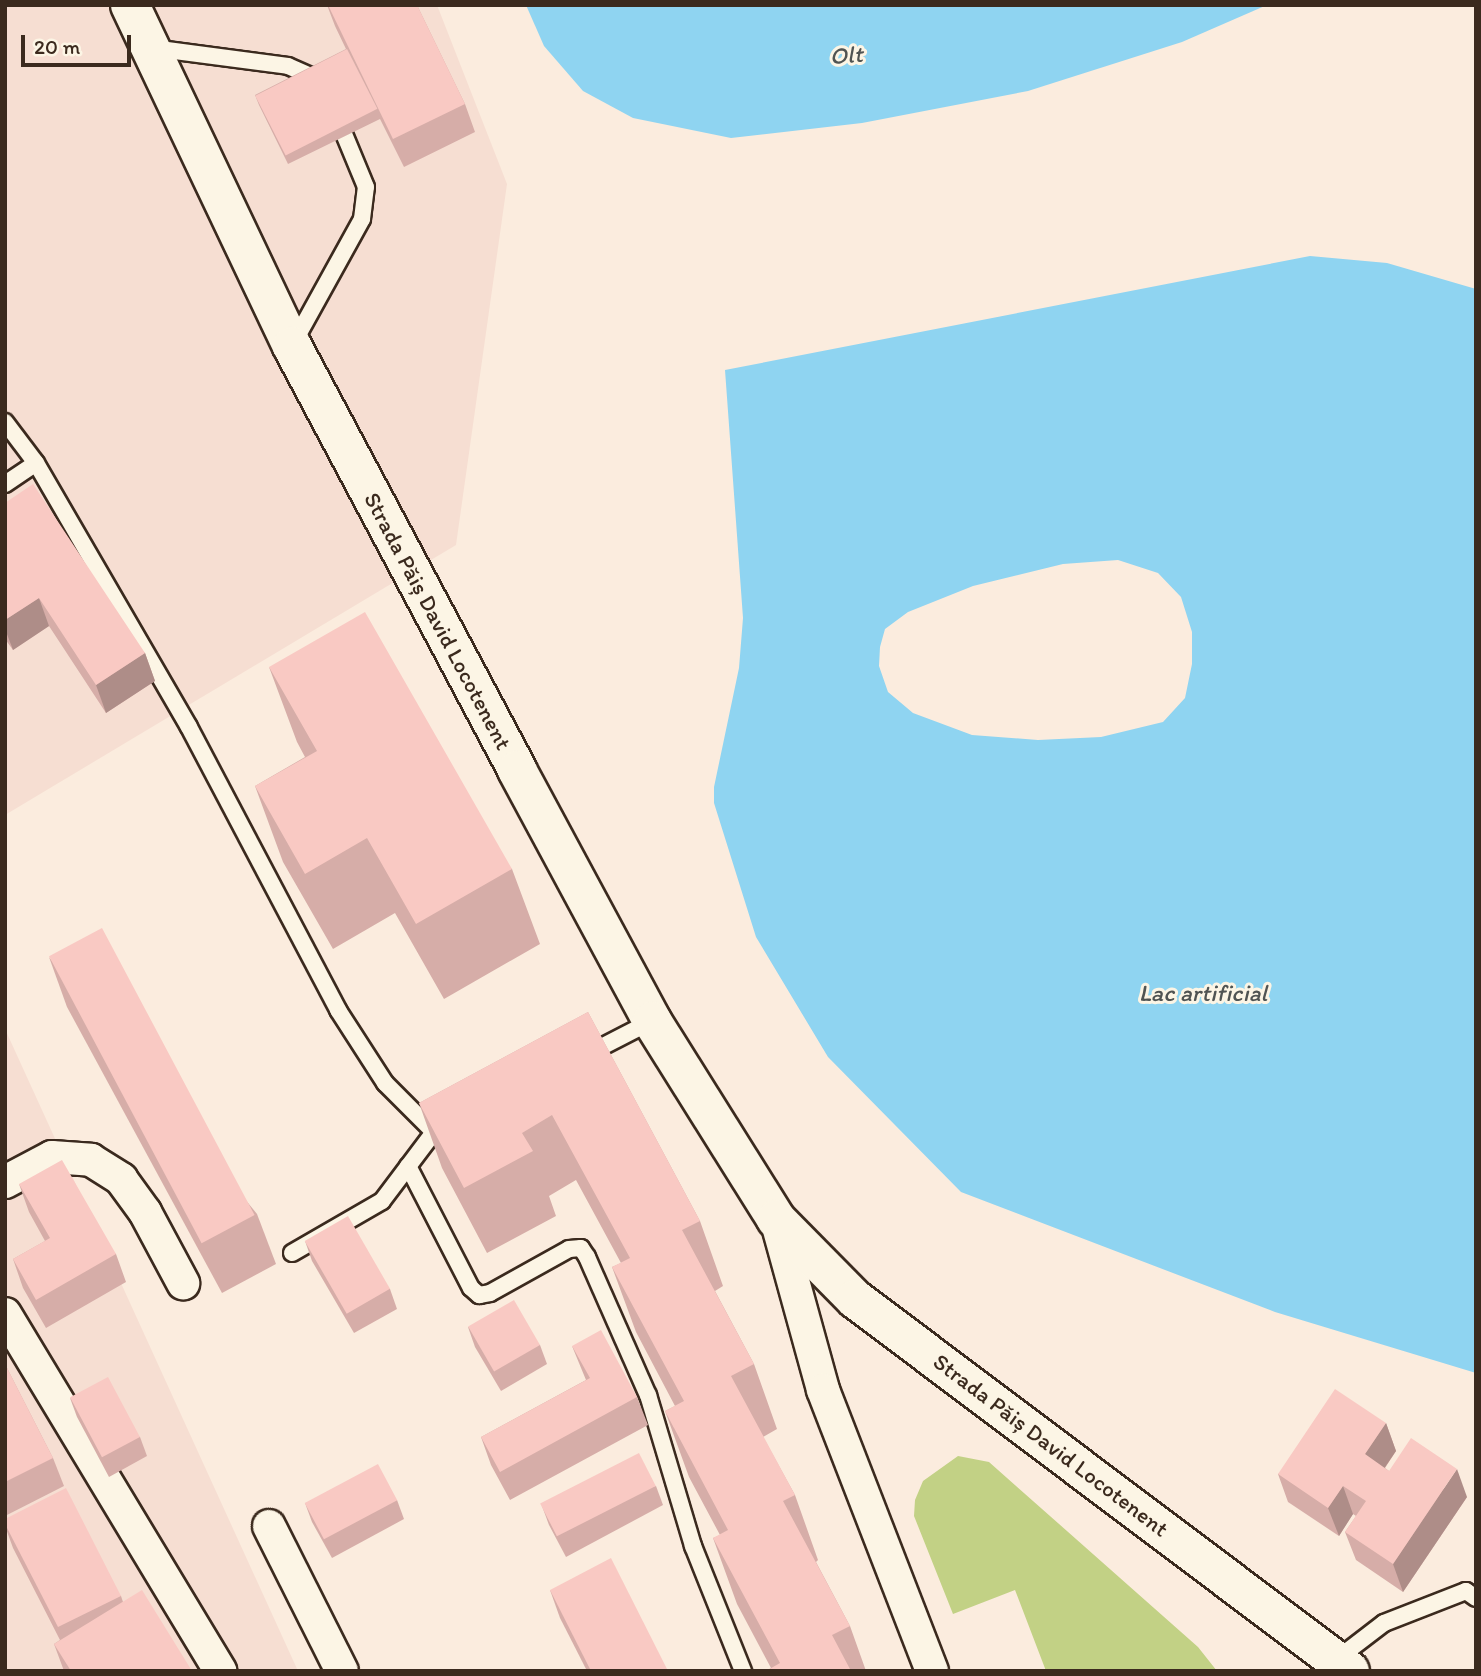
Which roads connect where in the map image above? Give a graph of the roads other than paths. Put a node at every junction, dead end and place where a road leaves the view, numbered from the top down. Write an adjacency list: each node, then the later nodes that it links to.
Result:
1 (130, 5): 2 (main road, Strada Păiș David Locotenent)
2 (149, 47): 3 (main road, Strada Păiș David Locotenent); 3 (lane)
3 (292, 346): 7 (main road, Strada Păiș David Locotenent)
4 (5, 422): 5 (lane)
5 (36, 463): 6 (lane); 10 (lane)
6 (5, 484)
7 (652, 1021): 8 (lane); 13 (main road, Strada Păiș David Locotenent)
8 (567, 1064)
9 (458, 1120): 10 (lane)
10 (433, 1132): 11 (lane)
11 (408, 1166): 14 (lane); 22 (lane)
12 (5, 1182): 15 (street)
13 (776, 1219): 19 (main road, Strada Păiș David Locotenent); 23 (street, Strada Păiș David Locotenent)
14 (292, 1253)
15 (183, 1283)
16 (5, 1314): 20 (street)
17 (269, 1526): 21 (street)
18 (1476, 1598): 19 (lane)
19 (1352, 1667)
20 (220, 1671)
21 (342, 1671)
22 (743, 1671)
23 (932, 1671)

